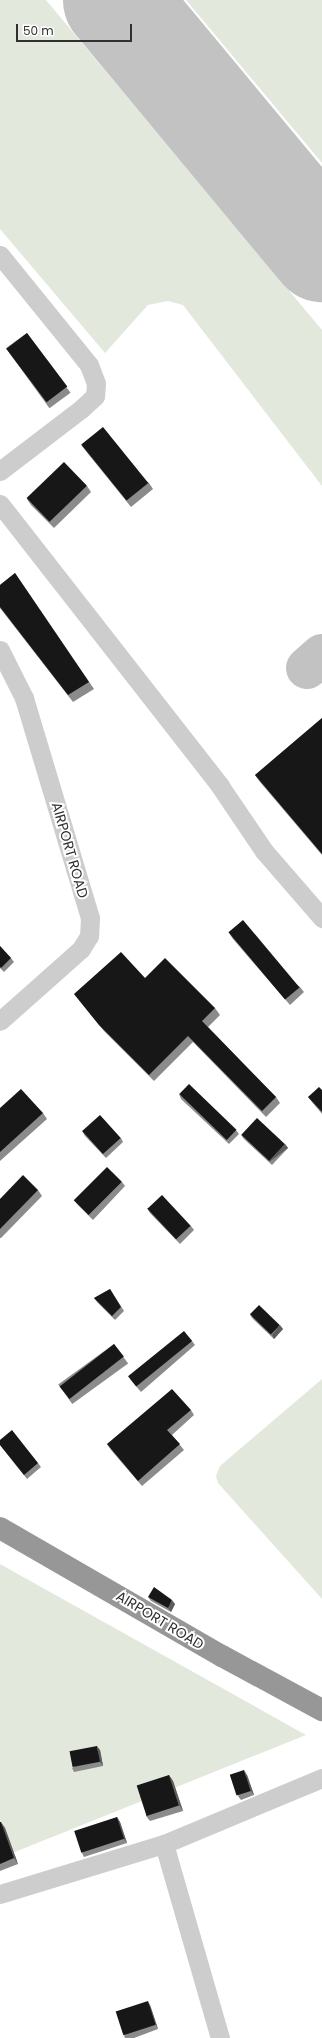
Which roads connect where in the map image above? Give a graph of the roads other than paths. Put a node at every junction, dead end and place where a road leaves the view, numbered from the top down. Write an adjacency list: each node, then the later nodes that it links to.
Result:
1 (0, 255): 2 (street)
2 (0, 471)
3 (0, 504): 5 (street)
4 (0, 650): 6 (street, AIRPORT ROAD)
5 (322, 918)
6 (1, 1016)
7 (0, 1528): 8 (highway, AIRPORT ROAD)
8 (322, 1710)
9 (322, 1778): 10 (street)
10 (164, 1844): 11 (street); 12 (street)
11 (0, 1894)
12 (220, 2038)

